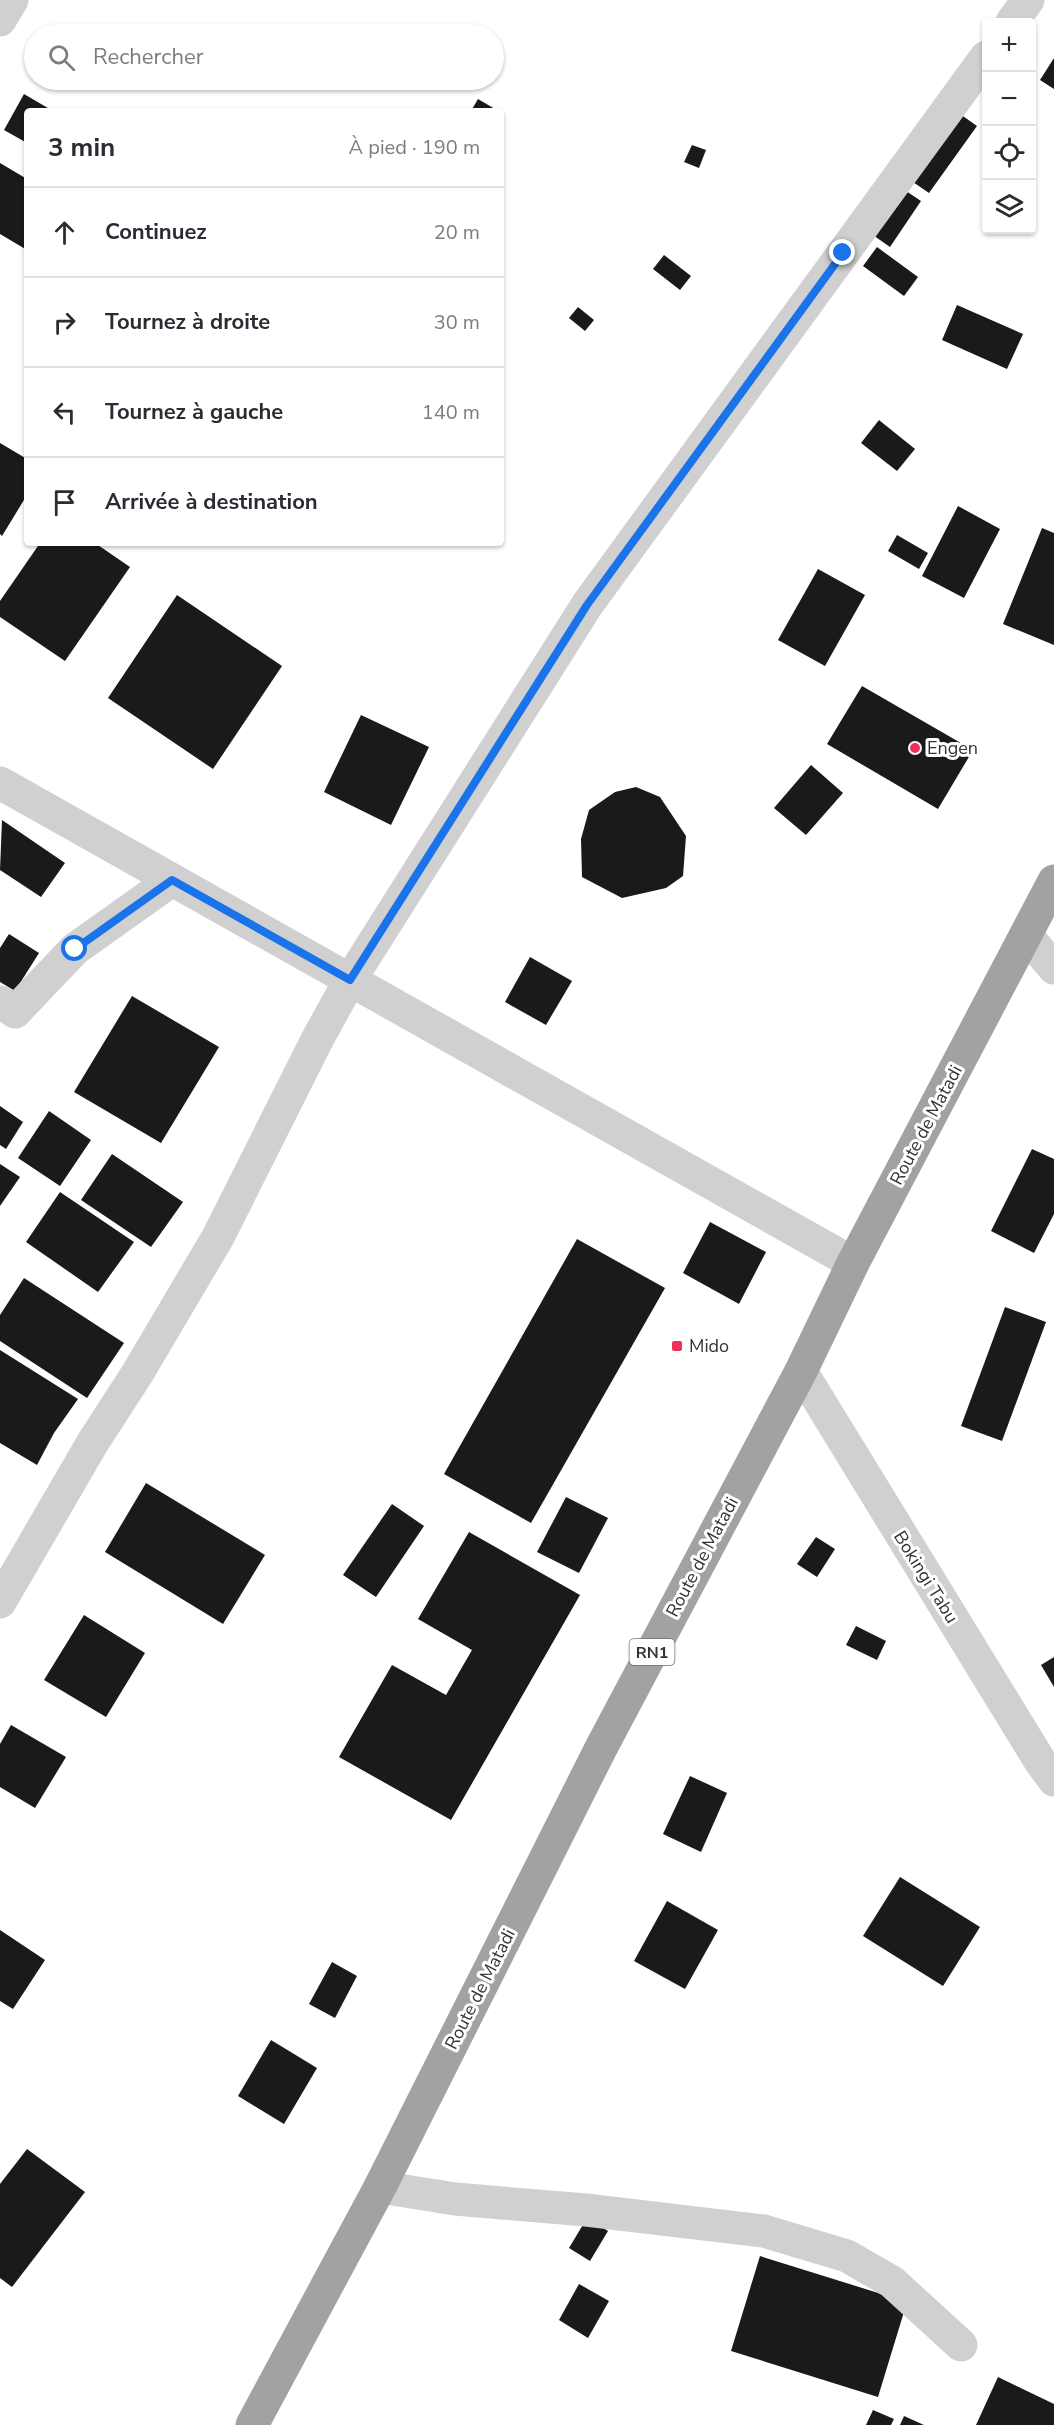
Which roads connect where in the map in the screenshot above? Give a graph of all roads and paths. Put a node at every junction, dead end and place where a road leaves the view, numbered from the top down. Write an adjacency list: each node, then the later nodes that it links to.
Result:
1 (12, 0): 4 (street)
2 (1028, 0): 3 (street)
3 (1015, 18)
4 (0, 20)
5 (982, 64): 11 (street)
6 (0, 783): 7 (street)
7 (172, 880): 11 (street); 12 (street)
8 (1054, 881): 9 (highway, Route de Matadi / RN1)
9 (1026, 935): 10 (street); 13 (highway, Route de Matadi / RN1)
10 (1054, 968)
11 (350, 980): 13 (street); 15 (street)
12 (5, 1011)
13 (853, 1263): 14 (highway, Route de Matadi / RN1)
14 (801, 1371): 16 (street, Bokingi Tabu); 17 (highway, Route de Matadi / RN1)
15 (0, 1602)
16 (1054, 1780)
17 (380, 2187): 18 (street); 19 (highway, Route de Matadi / RN1)
18 (961, 2345)
19 (252, 2425)

